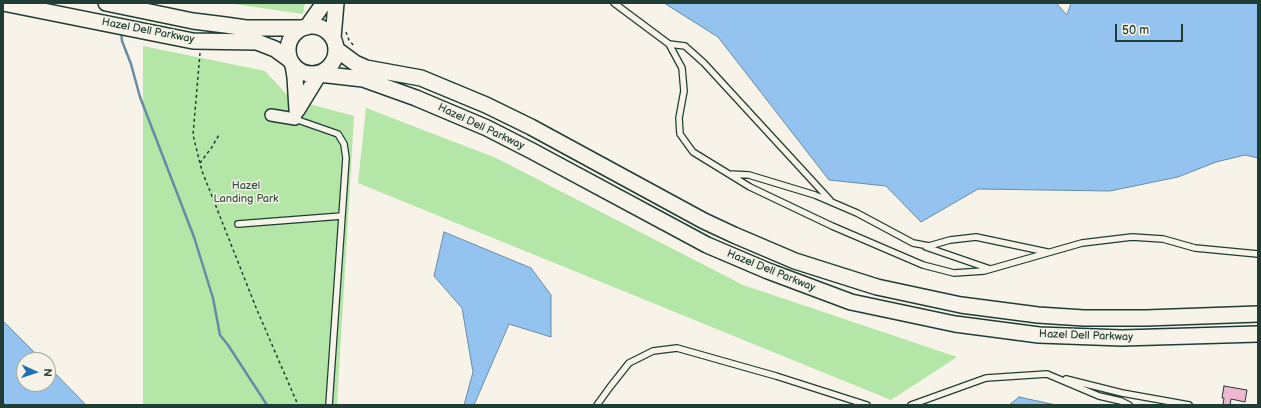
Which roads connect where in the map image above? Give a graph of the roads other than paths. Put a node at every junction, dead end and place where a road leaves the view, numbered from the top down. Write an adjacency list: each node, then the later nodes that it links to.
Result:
1 (3, 3): 9 (main road, Hazel Dell Parkway)
2 (106, 3): 6 (main road, Hazel Dell Parkway)
3 (324, 3): 6 (main road)
4 (336, 3): 7 (main road)
5 (614, 3): 8 (lane)
6 (305, 27): 7 (main road); 9 (main road)
7 (335, 43): 10 (main road); 21 (main road, Hazel Dell Parkway)
8 (669, 44): 13 (lane); 14 (lane)
9 (292, 62): 10 (main road); 11 (main road)
10 (319, 74): 11 (main road); 22 (main road, Hazel Dell Parkway)
11 (296, 114): 12 (street); 15 (lane)
12 (271, 115)
13 (728, 174): 14 (lane); 20 (lane)
14 (833, 202): 17 (lane)
15 (342, 216): 16 (lane); 24 (lane)
16 (238, 224)
17 (913, 243): 18 (lane); 20 (lane)
18 (1050, 252): 19 (lane); 20 (lane)
19 (1258, 254)
20 (990, 269)
21 (1258, 314)
22 (1258, 334)
23 (1047, 374): 27 (lane); 28 (lane); 29 (lane)
24 (329, 405)
25 (597, 405): 26 (lane)
26 (867, 405)
27 (911, 405)
28 (1129, 405)
29 (1189, 405)

